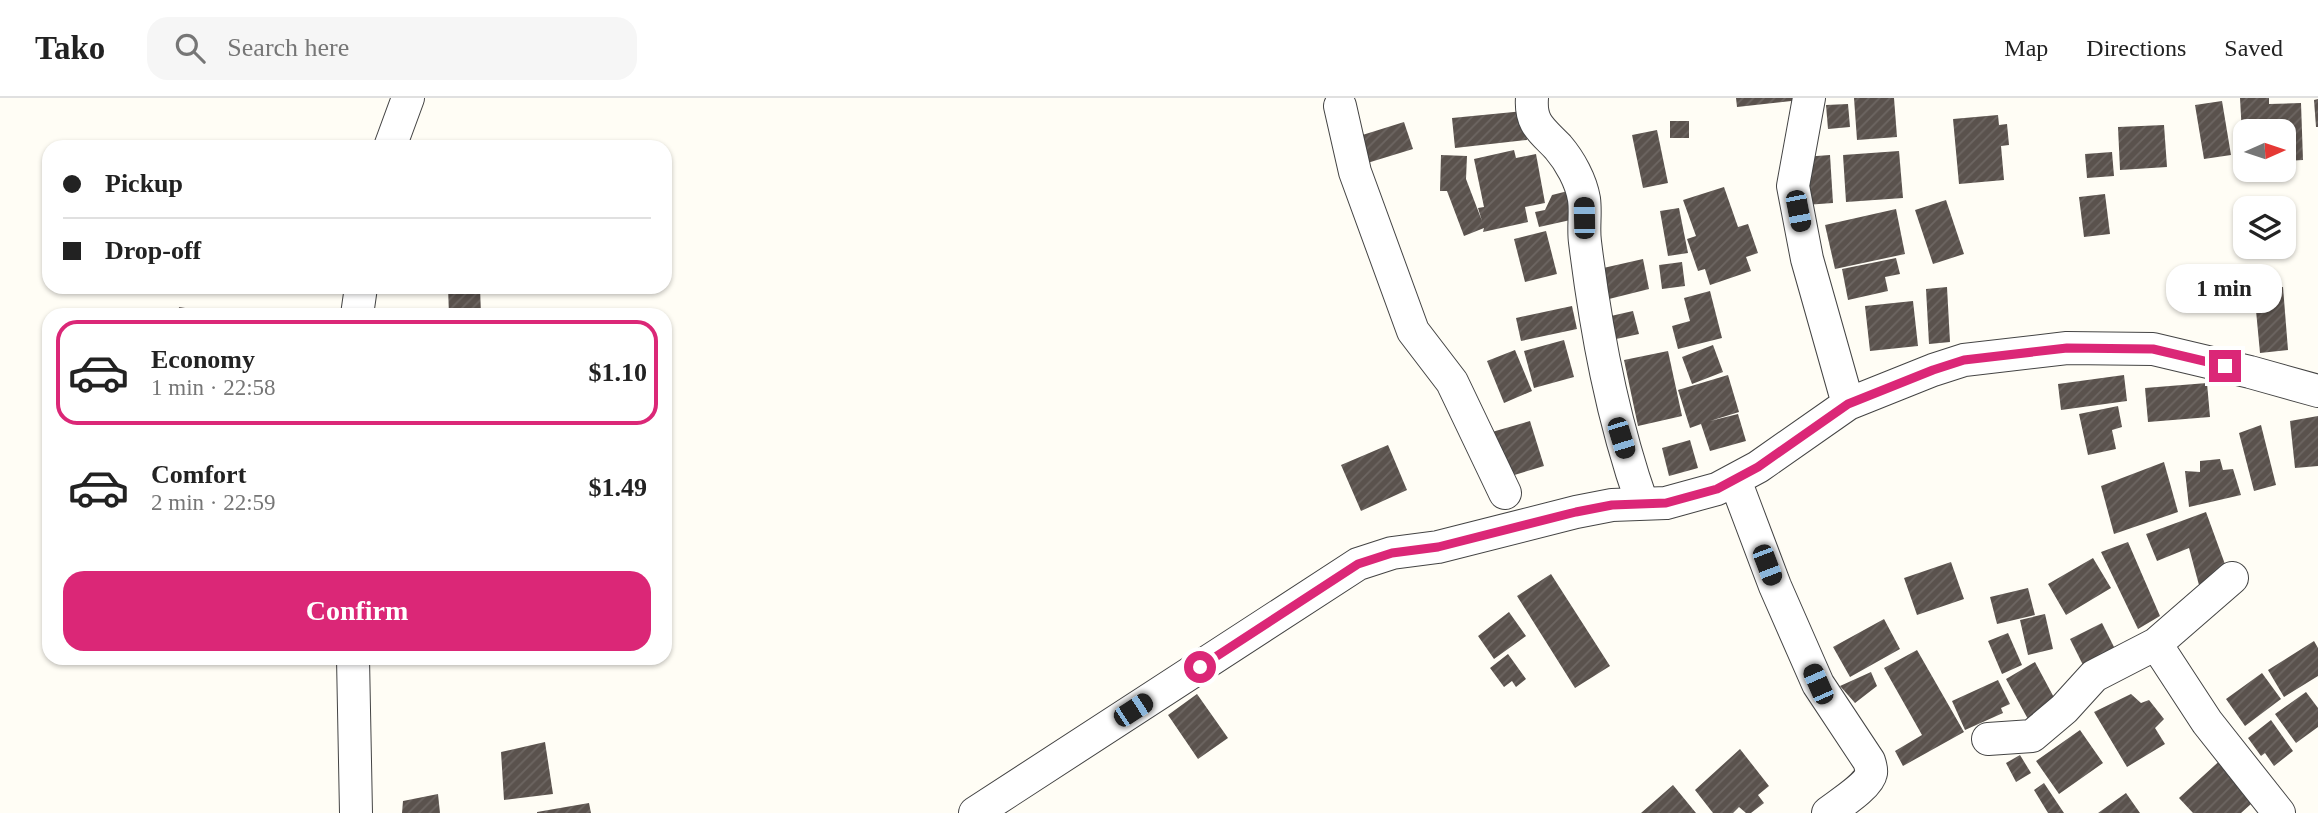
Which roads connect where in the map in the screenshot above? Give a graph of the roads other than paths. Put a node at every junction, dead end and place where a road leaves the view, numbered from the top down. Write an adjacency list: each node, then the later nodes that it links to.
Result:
1 (408, 98): 5 (street)
2 (1532, 98): 10 (street)
3 (1809, 98): 7 (street)
4 (1340, 106): 9 (street)
5 (393, 140)
6 (2318, 391): 7 (street)
7 (1848, 404): 8 (street)
8 (1735, 480): 10 (street); 17 (street)
9 (1505, 493)
10 (1642, 503): 16 (street)
11 (2232, 578): 12 (street)
12 (2155, 644): 14 (street); 18 (street)
13 (353, 665): 15 (street)
14 (1988, 738)
15 (356, 813)
16 (975, 813)
17 (1828, 813)
18 (2279, 813)

